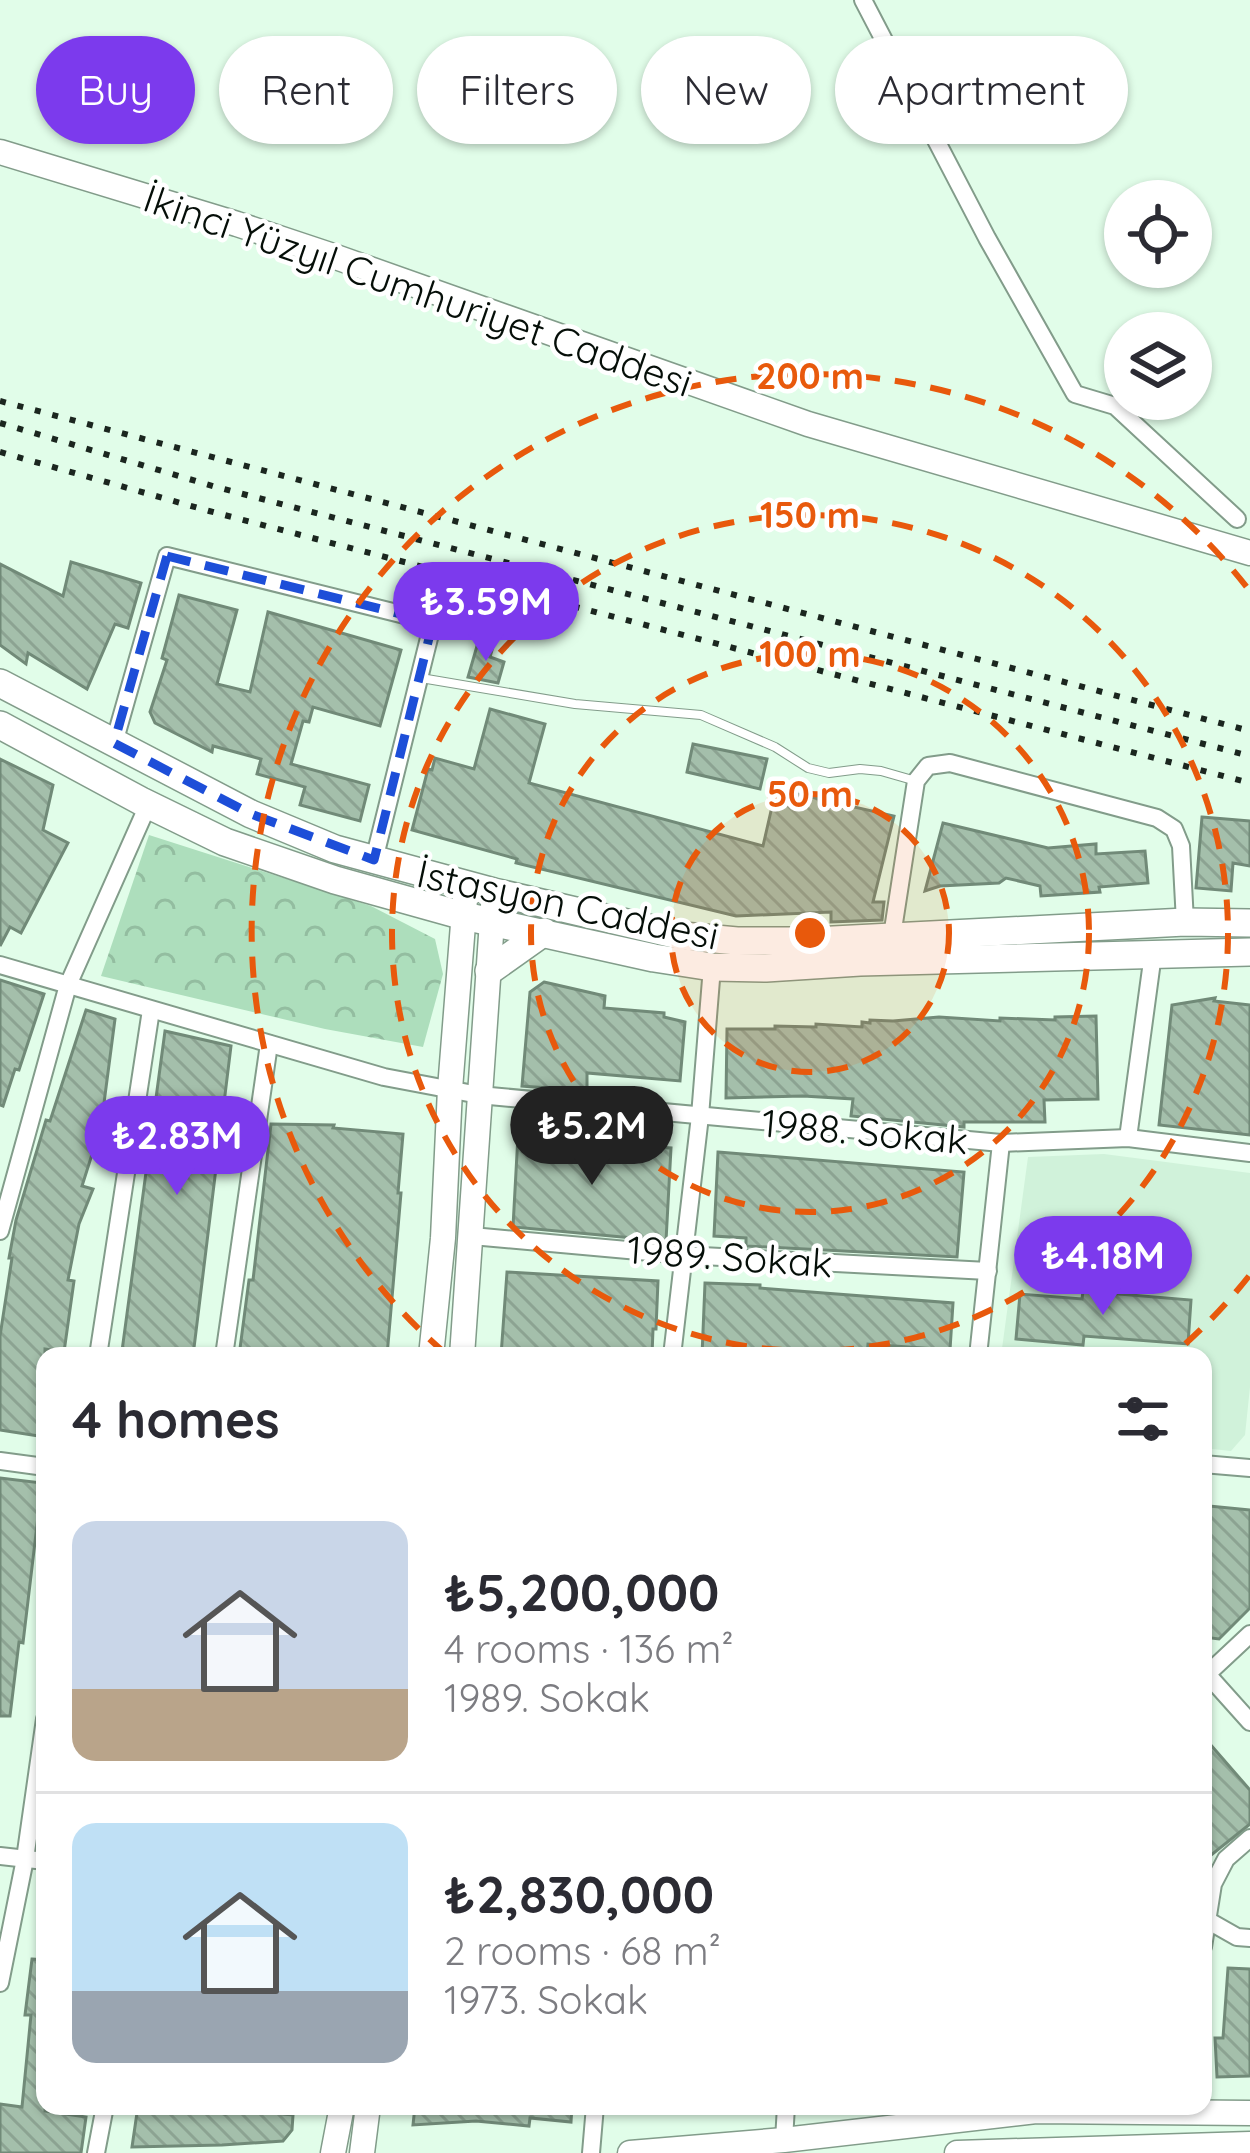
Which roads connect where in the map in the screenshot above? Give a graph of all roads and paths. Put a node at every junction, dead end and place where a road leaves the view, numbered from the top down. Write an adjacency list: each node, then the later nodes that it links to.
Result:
1 (863, 0): 3 (street)
2 (0, 152): 4 (main road, İkinci Yüzyıl Cumhuriyet Caddesi)
3 (1237, 519)
4 (1250, 553)
5 (419, 678): 8 (street); 9 (lane); 11 (street)
6 (0, 683): 8 (main road, İstasyon Caddesi)
7 (0, 725): 10 (main road, İstasyon Caddesi)
8 (114, 742): 11 (main road, İstasyon Caddesi)
9 (916, 781): 16 (street); 19 (street)
10 (148, 805): 14 (main road, İstasyon Caddesi); 25 (street)
11 (374, 860): 12 (main road, İstasyon Caddesi)
12 (466, 884): 13 (main road, İstasyon Caddesi); 14 (main road)
13 (494, 892): 15 (main road); 19 (main road, İstasyon Caddesi)
14 (464, 916): 15 (main road, İstasyon Caddesi); 28 (main road)
15 (492, 922): 18 (main road, İstasyon Caddesi); 24 (main road)
16 (1185, 922): 17 (main road, İstasyon Caddesi); 19 (main road, İstasyon Caddesi)
17 (1250, 923)
18 (544, 932): 23 (main road, İstasyon Caddesi); 24 (main road)
19 (892, 936)
20 (1250, 952): 21 (main road, İstasyon Caddesi)
21 (1153, 954): 23 (main road, İstasyon Caddesi); 31 (street)
22 (0, 965): 25 (street, 1988. Sokak)
23 (712, 967): 30 (street)
24 (488, 971): 29 (main road)
25 (68, 985): 26 (street, 1988. Sokak); 34 (street)
26 (152, 1010): 27 (street, 1988. Sokak); 38 (street)
27 (269, 1044): 28 (street, 1988. Sokak); 39 (street)
28 (450, 1089): 29 (street, 1988. Sokak); 40 (main road)
29 (479, 1095): 30 (street, 1988. Sokak); 35 (main road)
30 (700, 1115): 32 (street, 1988. Sokak); 36 (street)
31 (1128, 1138): 32 (street, 1988. Sokak); 33 (street, 1988. Sokak)
32 (1001, 1143): 37 (street)
33 (1250, 1153)
34 (0, 1231)
35 (472, 1236): 36 (street, 1989. Sokak); 41 (main road)
36 (683, 1255): 37 (street, 1989. Sokak); 42 (street)
37 (988, 1271): 43 (street)
38 (99, 1347)
39 (225, 1347)
40 (432, 1347)
41 (463, 1347)
42 (673, 1347)
43 (979, 1347)
44 (0, 1461): 46 (street)
45 (1212, 1465): 47 (street)
46 (36, 1466)
47 (1250, 1468)
48 (1250, 1634): 49 (street)
49 (1212, 1669)
50 (1212, 1683): 51 (street)
51 (1250, 1722)
52 (36, 1782): 55 (street)
53 (1250, 1838): 57 (street)
54 (0, 1856): 55 (street)
55 (25, 1859): 56 (street); 60 (street)
56 (36, 1860)
57 (1212, 1890)
58 (1212, 1923): 59 (street)
59 (1250, 1938)
60 (0, 1983)
61 (1212, 2112): 62 (main road)
62 (1250, 2114)
63 (103, 2115): 73 (street)
64 (340, 2115): 74 (main road)
65 (367, 2115): 75 (main road)
66 (595, 2115): 76 (street)
67 (785, 2115): 70 (street)
68 (988, 2115): 70 (main road)
69 (1036, 2115): 72 (main road)
70 (784, 2140): 77 (main road)
71 (1250, 2144): 72 (main road)
72 (1031, 2151): 78 (main road)
73 (96, 2153)
74 (333, 2153)
75 (362, 2153)
76 (591, 2153)
77 (630, 2153)
78 (957, 2153)

